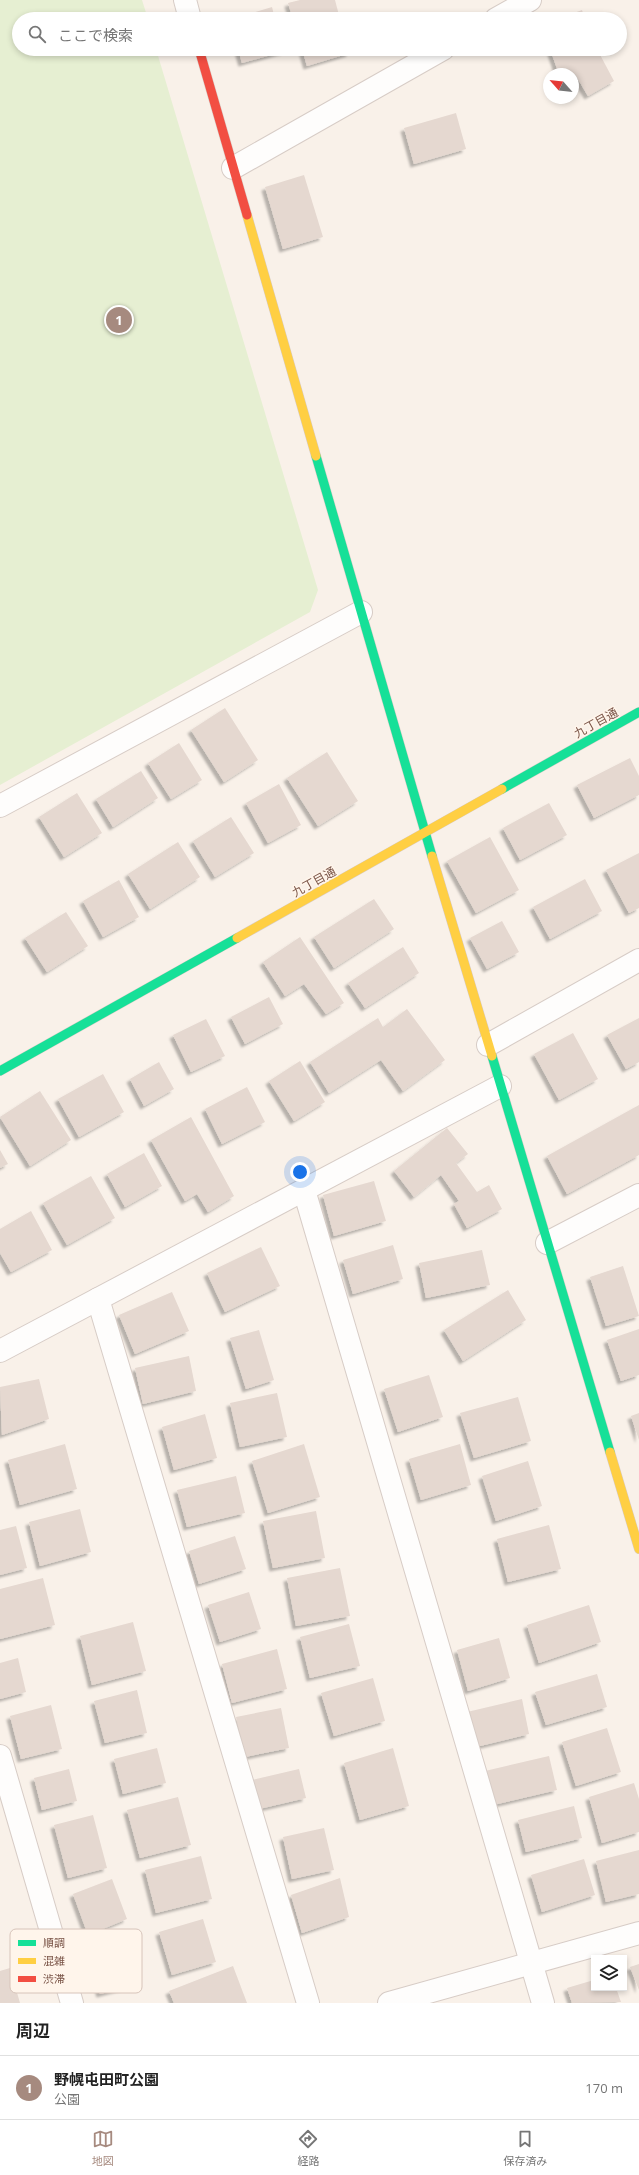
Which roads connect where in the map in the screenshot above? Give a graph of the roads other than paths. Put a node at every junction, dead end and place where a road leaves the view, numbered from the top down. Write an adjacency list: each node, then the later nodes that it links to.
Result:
1 (185, 0): 3 (street)
2 (530, 0): 4 (street)
3 (188, 12)
4 (509, 12)
5 (201, 56): 7 (street)
6 (431, 56): 7 (street)
7 (233, 168): 8 (street)
8 (361, 612): 10 (street); 11 (street)
9 (639, 712): 11 (street, 九丁目通)
10 (0, 806)
11 (425, 833): 13 (street); 14 (street, 九丁目通)
12 (639, 960): 13 (street)
13 (488, 1045): 15 (street)
14 (0, 1071)
15 (500, 1086): 16 (street); 18 (street)
16 (304, 1190): 19 (street); 25 (street)
17 (639, 1195): 18 (street)
18 (547, 1243): 21 (street)
19 (98, 1299): 20 (street); 28 (street)
20 (0, 1351)
21 (639, 1549)
22 (0, 1756): 23 (street)
23 (50, 1929)
24 (639, 1933): 25 (street)
25 (531, 1963): 29 (street); 30 (street)
26 (69, 1993): 27 (street)
27 (72, 2003)
28 (308, 2003)
29 (389, 2003)
30 (543, 2003)

